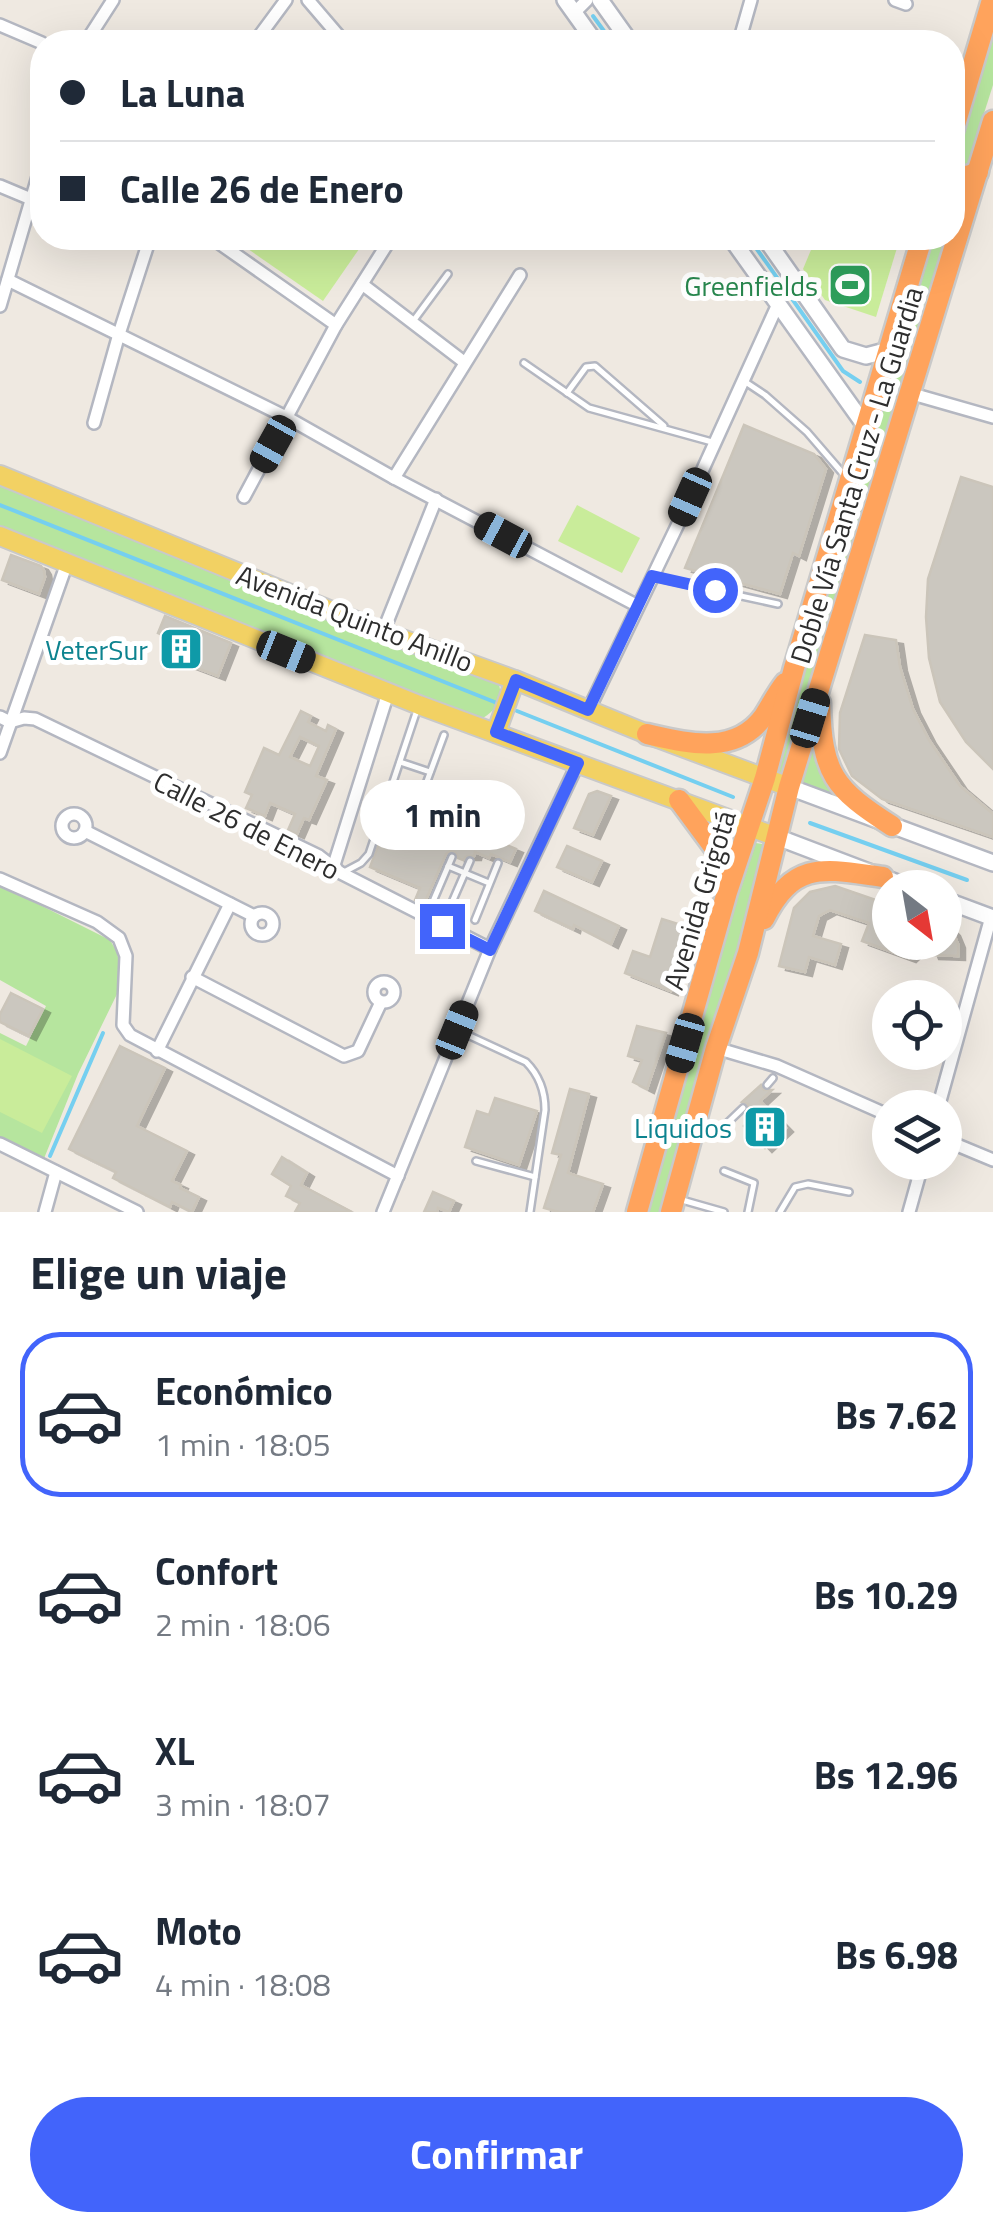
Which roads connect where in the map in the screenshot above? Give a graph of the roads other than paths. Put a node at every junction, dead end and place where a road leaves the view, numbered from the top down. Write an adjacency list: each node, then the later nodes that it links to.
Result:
1 (113, 0): 10 (street)
2 (286, 0): 11 (street)
3 (308, 0): 12 (street)
4 (587, 0): 8 (street)
5 (600, 0): 14 (street)
6 (751, 0): 15 (street)
7 (992, 0): 17 (highway)
8 (570, 6): 13 (street)
9 (0, 25): 16 (street)
10 (94, 30)
11 (264, 30)
12 (334, 30)
13 (587, 30)
14 (621, 30)
15 (742, 30)
16 (30, 37)
17 (965, 91)
18 (993, 121): 19 (highway, Doble Vía Santa Cruz - La Guardia)
19 (978, 172): 20 (highway); 24 (highway, Doble Vía Santa Cruz - La Guardia)
20 (965, 177)
21 (0, 186): 22 (street)
22 (30, 199)
23 (30, 203): 34 (street)
24 (965, 215)
25 (146, 250): 40 (street)
26 (229, 250): 39 (street)
27 (379, 250): 35 (street)
28 (740, 250): 36 (street)
29 (774, 250): 41 (street)
30 (918, 250): 41 (highway, Doble Vía Santa Cruz - La Guardia)
31 (954, 250): 46 (highway, Doble Vía Santa Cruz - La Guardia)
32 (448, 274): 38 (lane)
33 (520, 275): 42 (street)
34 (8, 280): 37 (street); 40 (street)
35 (362, 284): 38 (street); 39 (street)
36 (778, 304): 44 (street); 51 (street)
37 (0, 306)
38 (412, 322): 42 (street)
39 (336, 325): 48 (street)
40 (119, 334): 48 (street); 49 (street)
41 (889, 350): 51 (highway, Doble Vía Santa Cruz - La Guardia)
42 (464, 362): 54 (street)
43 (524, 364): 45 (lane)
44 (743, 380): 52 (street); 55 (lane)
45 (567, 393): 50 (lane); 50 (lane)
46 (909, 393): 47 (street); 66 (highway, Doble Vía Santa Cruz - La Guardia)
47 (993, 417)
48 (288, 418): 54 (street); 56 (street)
49 (94, 423)
50 (666, 428): 52 (lane)
51 (866, 428): 55 (highway, Doble Vía Santa Cruz - La Guardia)
52 (714, 444): 60 (street)
53 (0, 475): 63 (main road, Avenida Quinto Anillo)
54 (394, 478): 57 (street)
55 (850, 481): 64 (highway, Doble Vía Santa Cruz - La Guardia)
56 (244, 497)
57 (436, 500): 62 (street); 63 (street)
58 (0, 536): 59 (main road, Avenida Quinto Anillo)
59 (67, 563): 67 (main road, Avenida Quinto Anillo); 70 (street)
60 (652, 576): 61 (lane); 62 (street)
61 (778, 604)
62 (638, 606): 69 (street)
63 (383, 632): 65 (main road, Avenida Quinto Anillo)
64 (794, 668): 73 (highway); 78 (highway, Doble Vía Santa Cruz - La Guardia)
65 (516, 680): 69 (main road, Avenida Quinto Anillo); 71 (main road)
66 (820, 688): 79 (highway, Doble Vía Santa Cruz - La Guardia); 83 (highway)
67 (388, 693): 68 (main road, Avenida Quinto Anillo); 91 (street)
68 (419, 706): 71 (main road, Avenida Quinto Anillo); 75 (lane)
69 (588, 710): 73 (main road, Avenida Quinto Anillo)
70 (5, 719): 74 (street); 91 (street, Calle 26 de Enero)
71 (496, 732): 76 (main road, Avenida Quinto Anillo)
72 (444, 734): 77 (lane)
73 (647, 734): 78 (main road, Avenida Quinto Anillo)
74 (0, 752)
75 (400, 762): 77 (lane); 91 (lane)
76 (578, 763): 81 (main road, Avenida Quinto Anillo); 105 (street)
77 (430, 772): 80 (lane)
78 (765, 778): 79 (main road, Avenida Quinto Anillo); 82 (highway, Avenida Grigotá)
79 (789, 787): 83 (street, Avenida Quinto Anillo); 85 (highway, Avenida Grigotá)
80 (422, 792)
81 (679, 800): 82 (main road, Avenida Quinto Anillo); 97 (highway)
82 (748, 826): 85 (main road, Avenida Quinto Anillo); 97 (highway, Avenida Grigotá)
83 (892, 826): 89 (street, Avenida Quinto Anillo)
84 (85, 832): 99 (street)
85 (777, 837): 93 (street, Avenida Quinto Anillo); 106 (highway, Avenida Grigotá)
86 (452, 858): 90 (lane)
87 (470, 861): 92 (lane)
88 (498, 863): 96 (lane)
89 (993, 863)
90 (448, 866): 92 (lane); 98 (lane)
91 (337, 871): 104 (street, Calle 26 de Enero)
92 (464, 873): 96 (lane); 104 (lane)
93 (872, 873)
94 (872, 876): 106 (highway)
95 (0, 878): 111 (street)
96 (490, 883): 103 (lane)
97 (728, 892): 133 (highway, Avenida Grigotá)
98 (434, 899)
99 (230, 904): 101 (street); 107 (street)
100 (962, 907): 102 (street)
101 (254, 916)
102 (992, 918): 114 (street)
103 (474, 920)
104 (442, 926): 105 (street, Calle 26 de Enero)
105 (490, 950): 109 (street)
106 (748, 952): 110 (highway, Avenida Grigotá)
107 (192, 977): 108 (street); 111 (street)
108 (381, 1002)
109 (457, 1030): 124 (street); 125 (lane)
110 (716, 1048): 116 (street); 128 (highway, Avenida Grigotá)
111 (157, 1051): 124 (street)
112 (773, 1078): 113 (lane)
113 (767, 1085)
114 (943, 1090)
115 (743, 1108): 117 (lane)
116 (872, 1108)
117 (720, 1130)
118 (0, 1144): 123 (street)
119 (962, 1147): 120 (street)
120 (993, 1160)
121 (476, 1161): 125 (lane)
122 (724, 1171): 135 (lane)
123 (56, 1172): 129 (street); 130 (street)
124 (398, 1176): 131 (street)
125 (536, 1177): 132 (lane)
126 (918, 1180): 137 (street)
127 (849, 1192): 136 (lane)
128 (673, 1205): 134 (lane)
129 (46, 1212)
130 (137, 1212)
131 (383, 1212)
132 (530, 1212)
133 (637, 1212)
134 (724, 1212)
135 (748, 1212)
136 (780, 1212)
137 (910, 1212)

